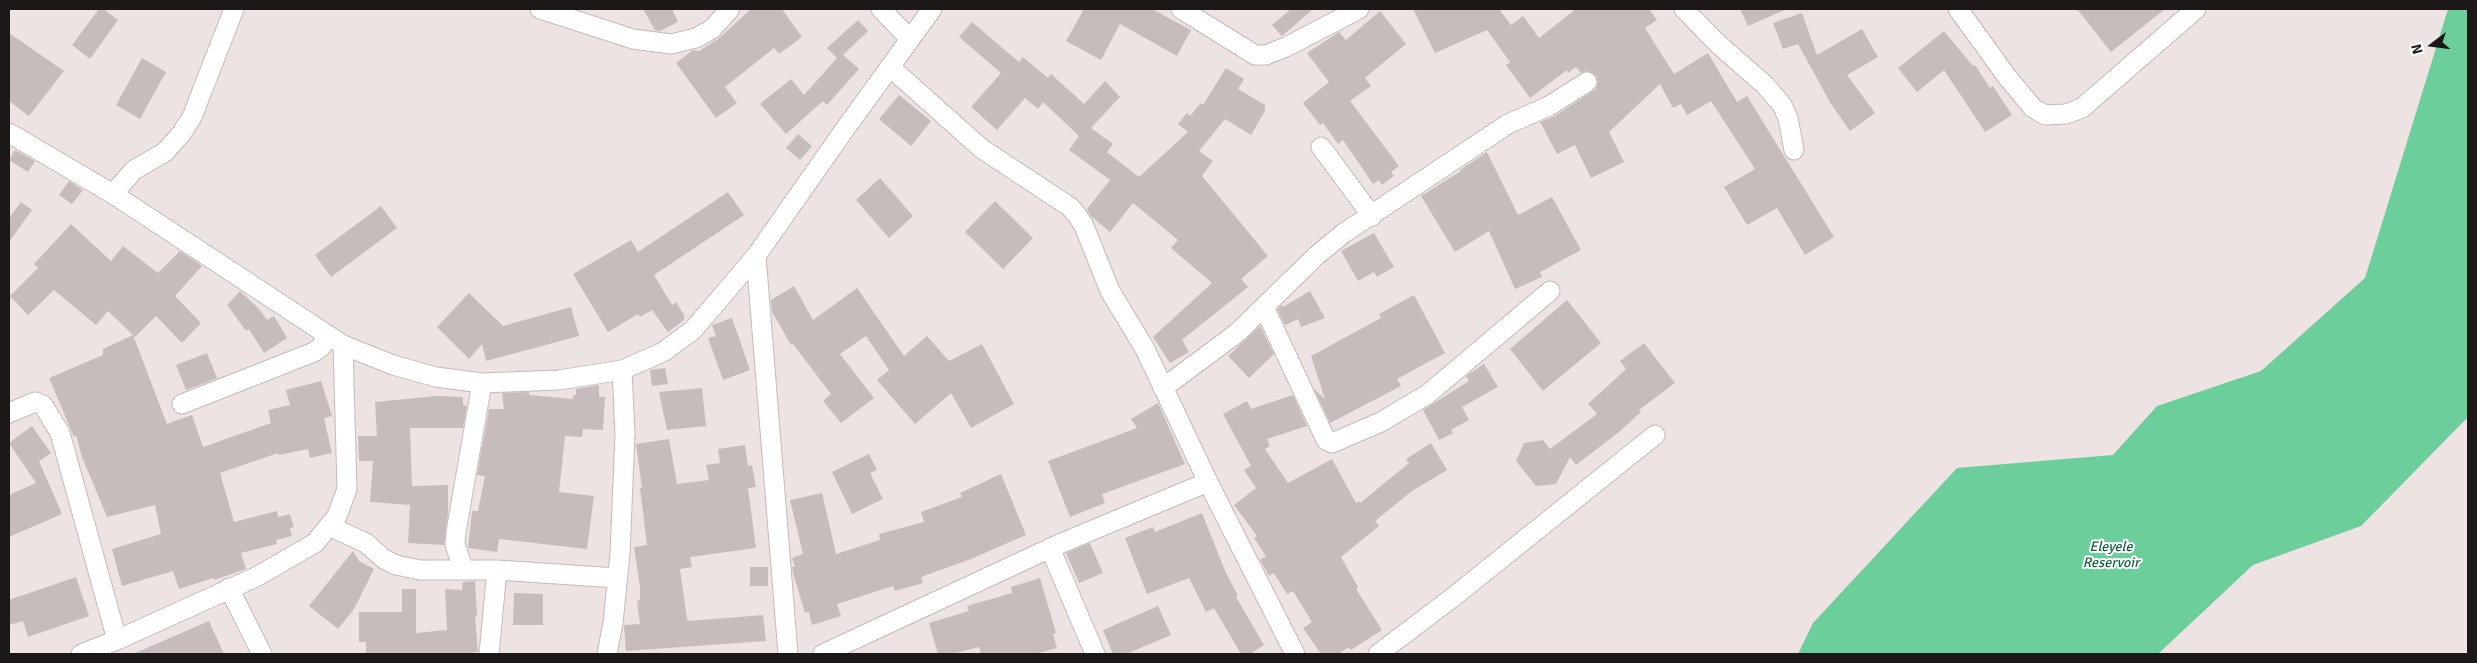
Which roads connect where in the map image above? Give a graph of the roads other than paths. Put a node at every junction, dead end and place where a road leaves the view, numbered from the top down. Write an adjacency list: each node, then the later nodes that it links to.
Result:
1 (234, 9): 17 (street)
2 (540, 9): 3 (street)
3 (730, 9)
4 (881, 9): 11 (street)
5 (932, 9): 11 (street)
6 (1181, 9): 7 (street)
7 (1360, 9)
8 (1684, 9): 16 (street)
9 (1958, 9): 10 (street)
10 (2196, 9)
11 (910, 39): 12 (street)
12 (890, 67): 19 (street); 25 (street)
13 (1587, 82): 18 (street)
14 (9, 133): 17 (street)
15 (1321, 147): 18 (street)
16 (1794, 150)
17 (112, 194): 22 (street)
18 (1372, 216): 21 (street)
19 (756, 256): 23 (street); 41 (street)
20 (1550, 291): 21 (street)
21 (1264, 307): 25 (street)
22 (335, 340): 24 (street); 26 (street); 30 (street)
23 (622, 370): 24 (street); 34 (street)
24 (482, 383): 32 (street)
25 (1163, 388): 29 (street)
26 (182, 404)
27 (9, 413): 36 (street)
28 (1655, 435): 45 (street)
29 (1208, 482): 31 (street); 44 (street)
30 (329, 526): 32 (street); 35 (street)
31 (1050, 548): 42 (street); 43 (street)
32 (464, 570): 33 (street)
33 (497, 570): 34 (street); 39 (street)
34 (617, 578): 40 (street)
35 (230, 588): 36 (street); 38 (street)
36 (117, 640): 37 (street)
37 (80, 654)
38 (262, 654)
39 (489, 654)
40 (607, 654)
41 (788, 654)
42 (824, 654)
43 (1095, 654)
44 (1294, 654)
45 (1378, 654)

